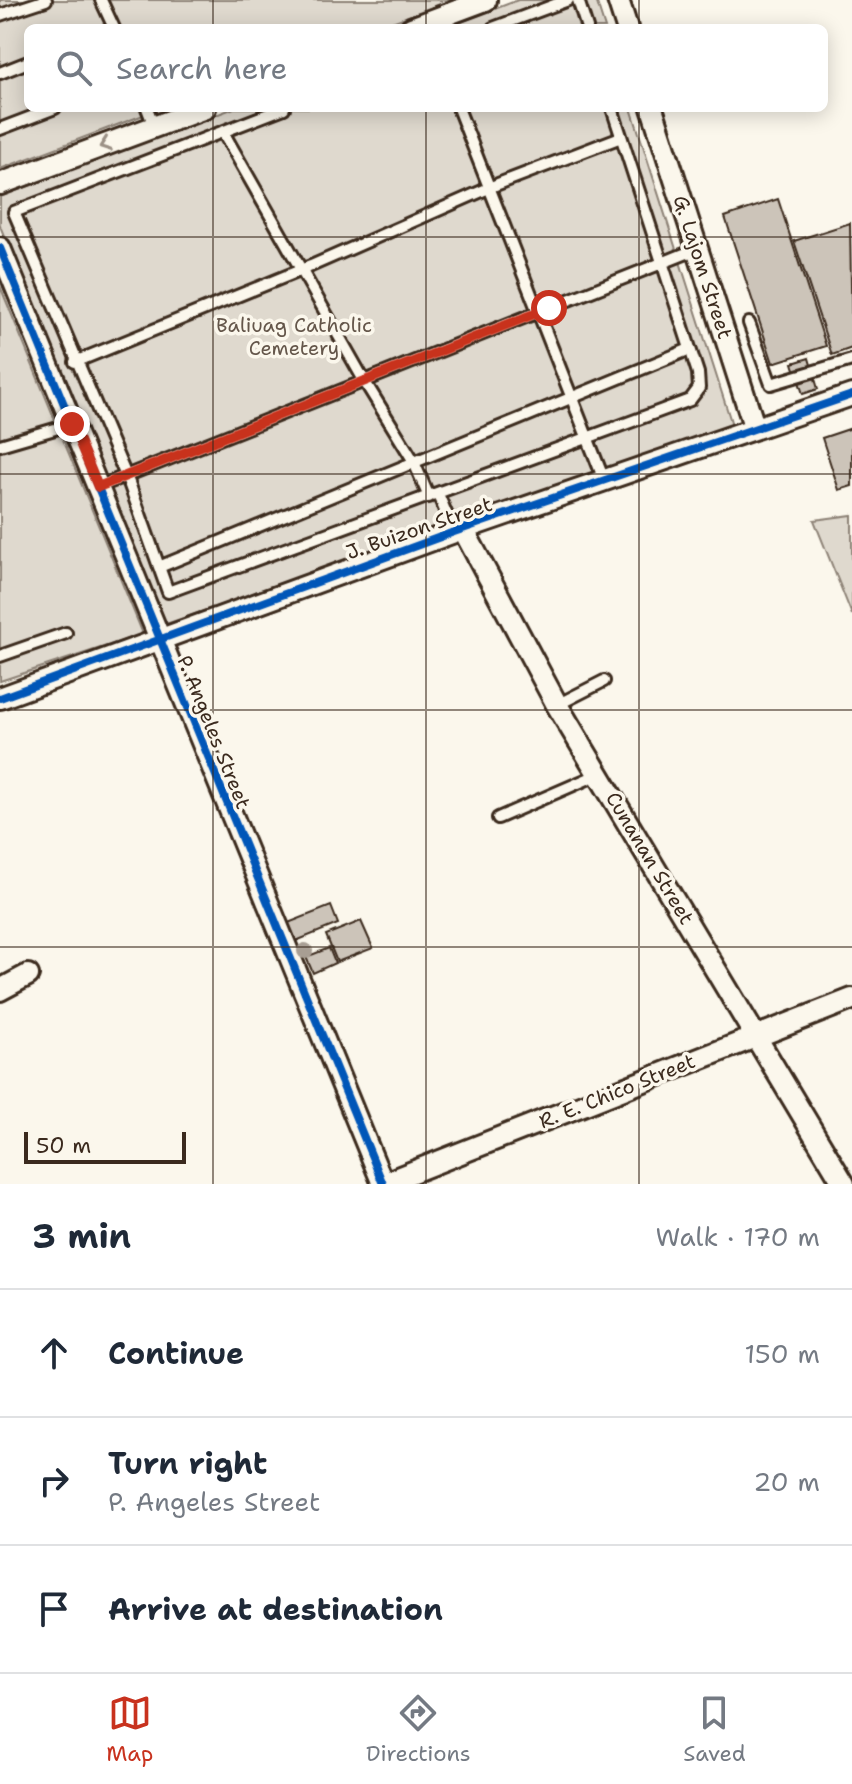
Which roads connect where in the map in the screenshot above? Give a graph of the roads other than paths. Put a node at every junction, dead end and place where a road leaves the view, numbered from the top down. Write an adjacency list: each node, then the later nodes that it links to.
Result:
1 (46, 0): 7 (lane)
2 (101, 0): 8 (lane)
3 (486, 0): 9 (street)
4 (568, 0): 10 (lane)
5 (578, 0): 11 (lane)
6 (618, 0): 12 (street)
7 (0, 15)
8 (112, 24)
9 (422, 24)
10 (504, 24)
11 (586, 24)
12 (626, 24)
13 (24, 64): 14 (lane)
14 (0, 73)
15 (45, 112): 22 (lane)
16 (181, 112): 21 (street)
17 (274, 112): 23 (lane)
18 (460, 112): 26 (lane)
19 (613, 112): 24 (lane)
20 (653, 112): 28 (street, G. Lajom Street)
21 (151, 117): 25 (street, one-way to 25)
22 (0, 129)
23 (223, 132): 30 (lane); 35 (lane)
24 (621, 137): 26 (lane); 29 (lane)
25 (0, 184)
26 (490, 188): 30 (lane); 31 (lane)
27 (0, 248): 39 (street, P. Angeles Street)
28 (697, 249): 29 (lane); 40 (street, G. Lajom Street)
29 (661, 264): 31 (lane); 33 (lane)
30 (302, 269): 35 (lane); 36 (lane)
31 (537, 313): 36 (lane); 37 (lane)
32 (749, 323): 34 (lane)
33 (690, 349): 37 (lane); 41 (lane)
34 (852, 360)
35 (75, 362): 44 (lane)
36 (365, 382): 43 (lane); 44 (lane)
37 (572, 395): 41 (lane); 43 (lane)
38 (852, 395): 40 (street, J. Buizon Street)
39 (72, 424): 42 (lane); 46 (street, P. Angeles Street)
40 (754, 426): 45 (street, J. Buizon Street)
41 (588, 440): 45 (lane); 47 (lane)
42 (0, 445)
43 (413, 460): 47 (lane); 49 (lane)
44 (125, 475): 46 (lane); 49 (lane)
45 (604, 480): 48 (street, J. Buizon Street)
46 (98, 487): 51 (street, P. Angeles Street)
47 (434, 496): 48 (lane); 49 (lane)
48 (458, 530): 51 (street, J. Buizon Street); 55 (street, Cunanan Street)
49 (159, 567)
50 (66, 633): 52 (lane)
51 (158, 638): 54 (street, J. Buizon Street); 62 (street, P. Angeles Street)
52 (0, 656)
53 (604, 681): 55 (lane)
54 (0, 698)
55 (557, 705): 56 (street, Cunanan Street)
56 (599, 774): 57 (lane); 61 (street, Cunanan Street)
57 (498, 818)
58 (28, 975): 59 (street)
59 (0, 990)
60 (852, 999): 61 (street, R. E. Chico Street)
61 (759, 1035): 62 (street, R. E. Chico Street); 63 (street, Cunanan Street)
62 (382, 1184)
63 (844, 1184)

